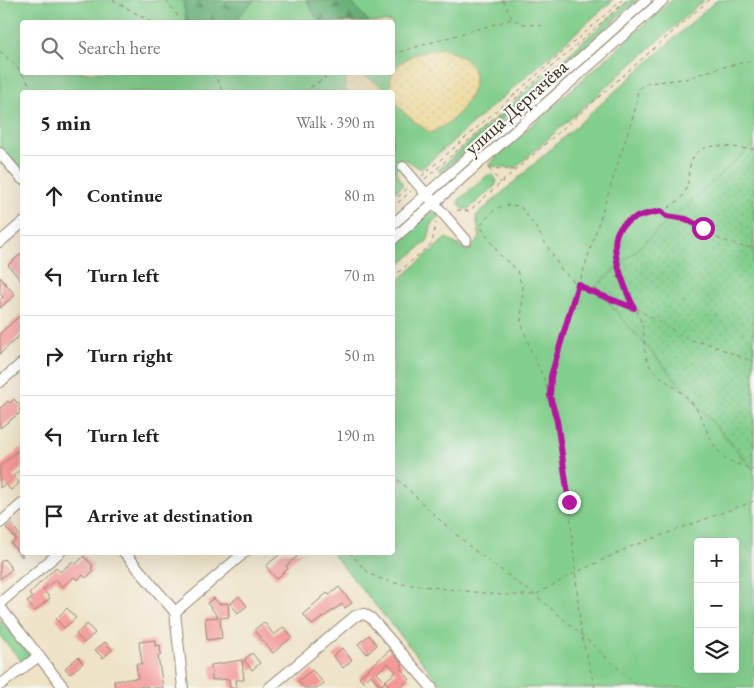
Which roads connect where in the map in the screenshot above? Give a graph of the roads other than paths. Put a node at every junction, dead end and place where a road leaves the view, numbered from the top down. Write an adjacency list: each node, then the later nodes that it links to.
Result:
1 (646, 0): 6 (street, улица Дергачёва)
2 (663, 0): 6 (street, улица Дергачёва)
3 (0, 153): 5 (street)
4 (403, 167): 6 (street)
5 (20, 177)
6 (430, 198): 7 (street, улица Дергачёва); 9 (street, улица Дергачёва); 10 (street)
7 (395, 223)
8 (20, 225): 11 (street)
9 (395, 237)
10 (466, 240)
11 (0, 242)
12 (20, 365): 13 (street)
13 (0, 382)
14 (20, 506): 15 (street)
15 (0, 523)
16 (57, 555): 19 (street)
17 (127, 555): 20 (street)
18 (242, 555): 20 (street)
19 (0, 605): 21 (street)
20 (175, 612): 24 (street)
21 (39, 656): 22 (street); 23 (street)
22 (0, 686)
23 (64, 688)
24 (183, 688)
25 (269, 688): 26 (street)
26 (432, 688)

